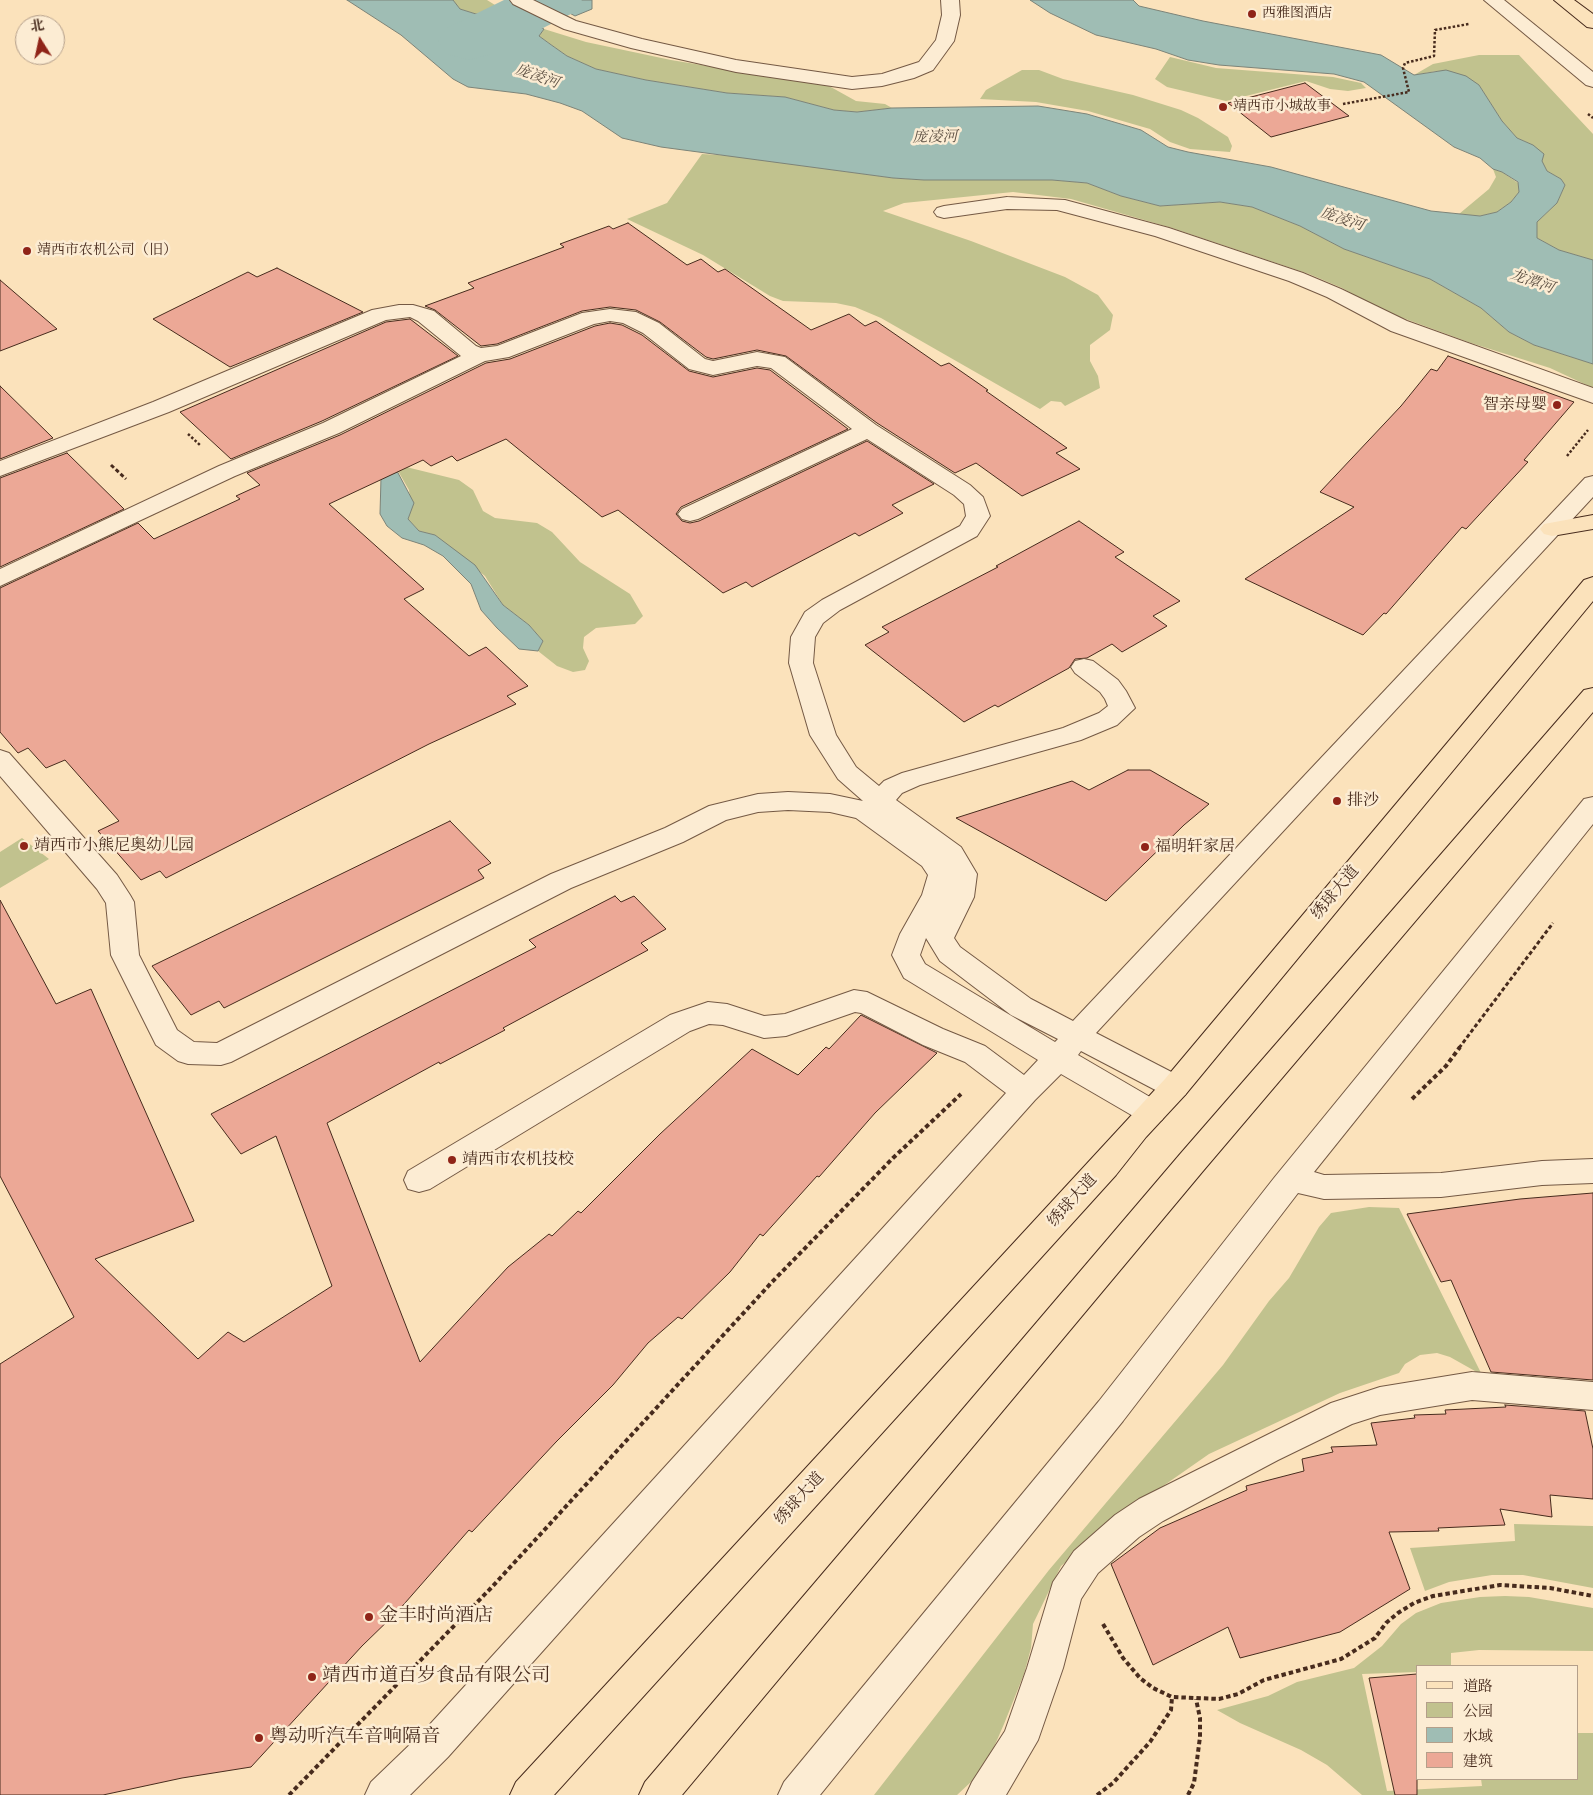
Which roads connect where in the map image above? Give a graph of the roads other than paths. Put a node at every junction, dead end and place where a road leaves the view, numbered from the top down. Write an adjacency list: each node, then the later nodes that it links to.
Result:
1 (519, 0): 2 (street)
2 (950, 0)
3 (1493, 0): 6 (street)
4 (1563, 0): 5 (main road)
5 (1593, 23)
6 (1593, 81)
7 (944, 212): 9 (street)
8 (480, 355): 10 (street); 11 (street); 16 (street)
9 (1593, 396)
10 (868, 430): 13 (street); 21 (street)
11 (0, 469)
12 (1593, 483): 15 (street)
13 (690, 514)
14 (1593, 522): 15 (main road)
15 (1552, 529): 23 (street)
16 (0, 578)
17 (1593, 585): 24 (main road, 绣球大道)
18 (1084, 666): 21 (street)
19 (1593, 696): 33 (main road)
20 (0, 759): 23 (street)
21 (880, 802): 23 (street)
22 (1593, 806): 28 (street)
23 (1068, 1046): 24 (street); 25 (street); 26 (street)
24 (1175, 1087): 26 (main road, 绣球大道)
25 (1025, 1092): 29 (street); 31 (street)
26 (1151, 1112): 32 (main road, 绣球大道)
27 (1593, 1171): 28 (street)
28 (1292, 1179): 34 (street)
29 (419, 1180)
30 (1593, 1396): 35 (street)
31 (384, 1795)
32 (529, 1795)
33 (658, 1795)
34 (797, 1795)
35 (985, 1795)

